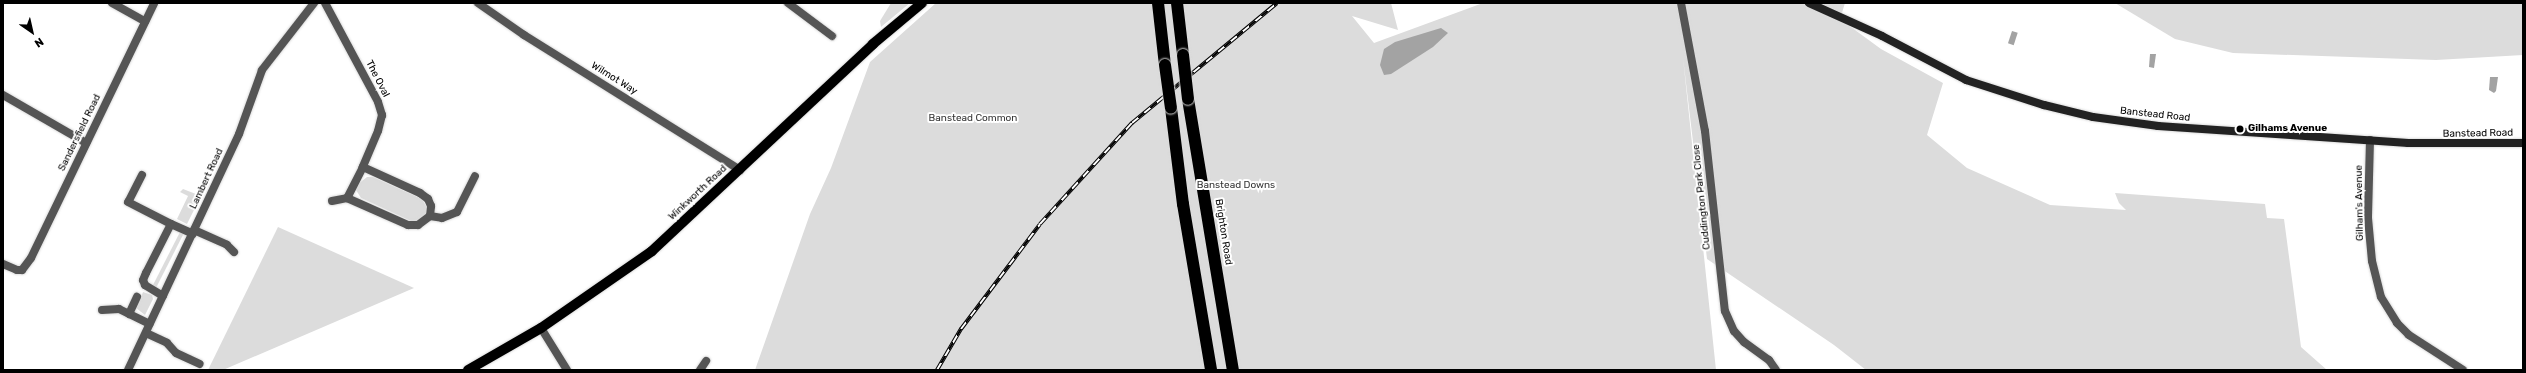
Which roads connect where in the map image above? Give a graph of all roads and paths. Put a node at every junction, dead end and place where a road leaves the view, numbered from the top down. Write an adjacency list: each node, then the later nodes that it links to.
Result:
1 (112, 3): 12 (street)
2 (154, 3): 12 (street, Sandersfield Road)
3 (314, 3): 26 (street, Lambert Road)
4 (325, 3): 18 (street, The Oval)
5 (478, 3): 19 (street, Wilmot Way)
6 (788, 3): 13 (street)
7 (922, 3): 19 (main road, Winkworth Road)
8 (1158, 3): 42 (highway, bridge)
9 (1177, 3): 43 (highway, Brighton Road, bridge)
10 (1681, 3): 44 (street, Cuddington Park Close)
11 (1809, 3): 15 (street, Banstead Road)
12 (145, 21): 16 (street, Sandersfield Road)
13 (832, 36)
14 (3, 95): 16 (street)
15 (2370, 140): 17 (street, Banstead Road); 45 (street, Gilham's Avenue)
16 (86, 143): 28 (street, Sandersfield Road)
17 (2523, 143)
18 (363, 167): 22 (street, The Oval); 24 (street)
19 (740, 170): 34 (main road, Winkworth Road)
20 (142, 175): 25 (street)
21 (475, 176): 24 (street)
22 (347, 198): 23 (street); 24 (street)
23 (332, 201)
24 (430, 216)
25 (171, 224): 26 (street); 29 (street)
26 (193, 232): 27 (street); 29 (street, Lambert Road)
27 (234, 252)
28 (3, 264)
29 (163, 296): 33 (street, Lambert Road)
30 (137, 297): 32 (street)
31 (102, 310): 32 (street)
32 (129, 314): 33 (street)
33 (150, 324): 35 (street, Lambert Road)
34 (541, 328): 39 (main road, Winkworth Road); 40 (street)
35 (146, 333): 37 (street); 38 (street, Lambert Road)
36 (706, 361): 41 (street)
37 (200, 364)
38 (128, 370)
39 (468, 370)
40 (567, 370)
41 (700, 370)
42 (1211, 370)
43 (1233, 370)
44 (1776, 370)
45 (2463, 370)

